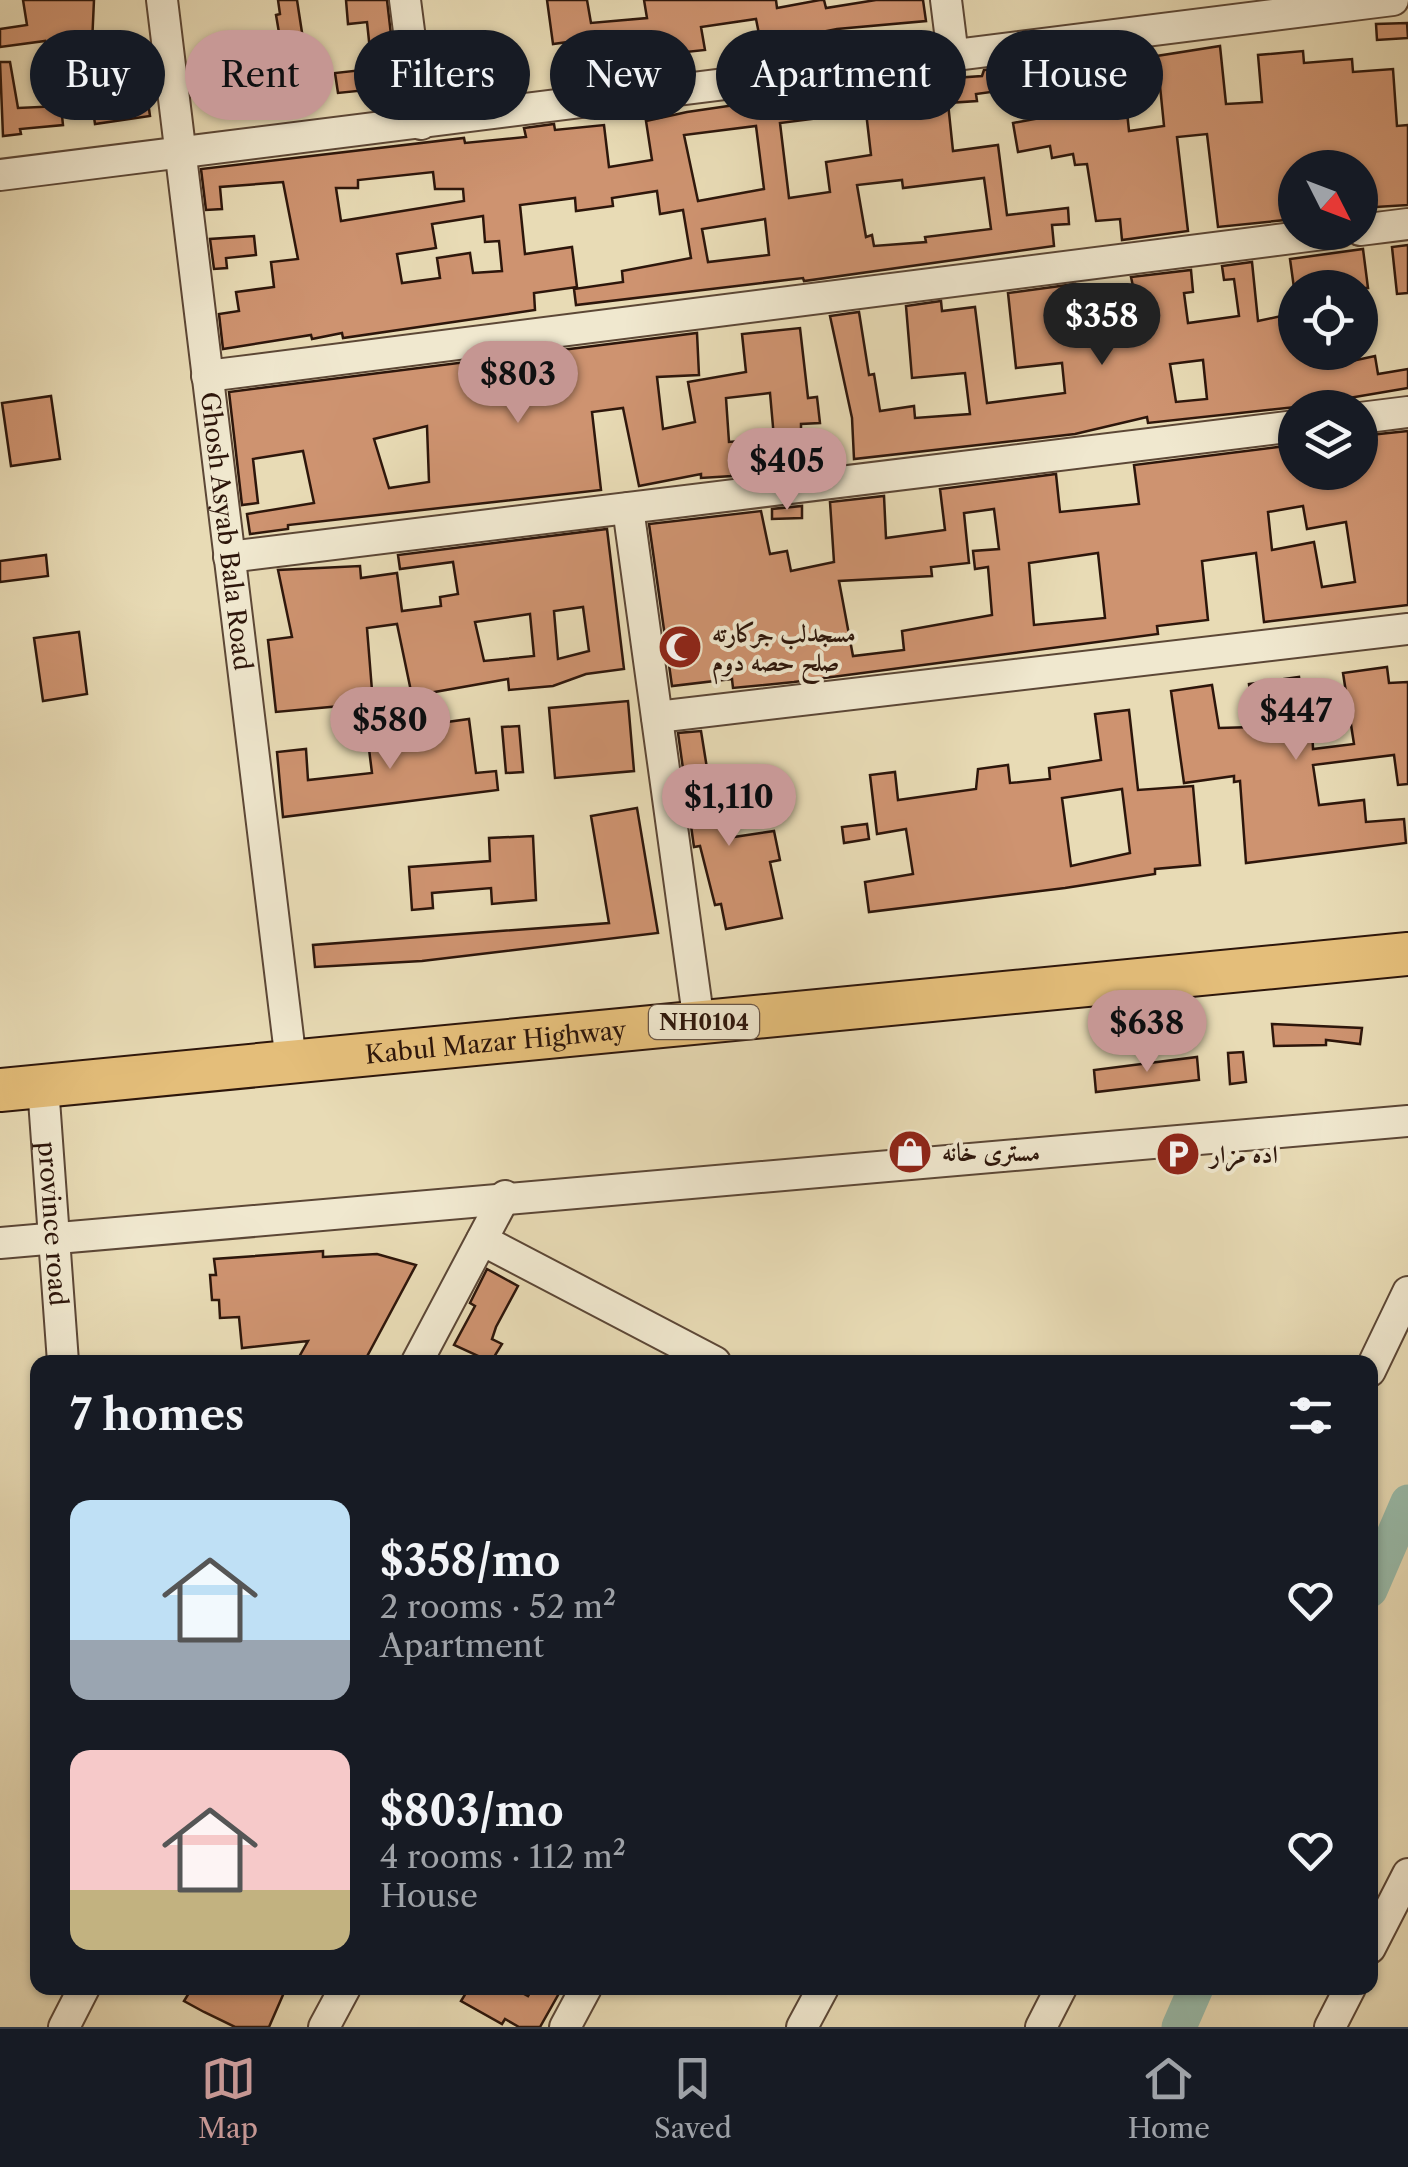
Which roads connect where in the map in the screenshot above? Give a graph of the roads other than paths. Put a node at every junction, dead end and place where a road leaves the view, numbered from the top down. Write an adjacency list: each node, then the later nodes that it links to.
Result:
1 (162, 0): 9 (street, Ghosh Asyab Bala Road)
2 (405, 0): 8 (street)
3 (946, 0): 5 (street)
4 (1393, 0): 6 (street)
5 (950, 30)
6 (966, 54)
7 (716, 86): 8 (street)
8 (420, 124): 9 (street)
9 (180, 154): 10 (street); 14 (street, Ghosh Asyab Bala Road)
10 (0, 176)
11 (1408, 224): 12 (street)
12 (1378, 228)
13 (1278, 240): 14 (street)
14 (207, 376): 19 (street, Ghosh Asyab Bala Road)
15 (1408, 412): 16 (street)
16 (1378, 416)
17 (1278, 428): 18 (street)
18 (628, 508): 19 (street); 21 (street)
19 (230, 557): 24 (street, Ghosh Asyab Bala Road)
20 (1408, 629): 21 (street)
21 (657, 717): 23 (street)
22 (1408, 954): 23 (highway, Kabul Mazar Highway / NH0104)
23 (699, 1022): 24 (highway, Kabul Mazar Highway / NH0104)
24 (291, 1062): 25 (highway, Kabul Mazar Highway / NH0104)
25 (42, 1086): 26 (highway, Kabul Mazar Highway / NH0104); 29 (street, province road)
26 (0, 1090)
27 (1408, 1121): 28 (street)
28 (505, 1196): 29 (street); 30 (street)
29 (54, 1238): 31 (street); 33 (street, province road)
30 (482, 1240): 34 (street); 35 (street)
31 (0, 1243)
32 (1408, 1292): 36 (street)
33 (62, 1355)
34 (421, 1355)
35 (692, 1355)
36 (1378, 1355)
37 (1408, 1874): 38 (street)
38 (1378, 1932)
39 (80, 1995): 45 (street)
40 (341, 1995): 46 (street)
41 (582, 1995): 47 (street)
42 (819, 1995): 48 (street)
43 (1057, 1995): 49 (street)
44 (1346, 1995): 50 (street)
45 (64, 2027)
46 (324, 2027)
47 (565, 2027)
48 (802, 2027)
49 (1041, 2027)
50 (1330, 2027)

